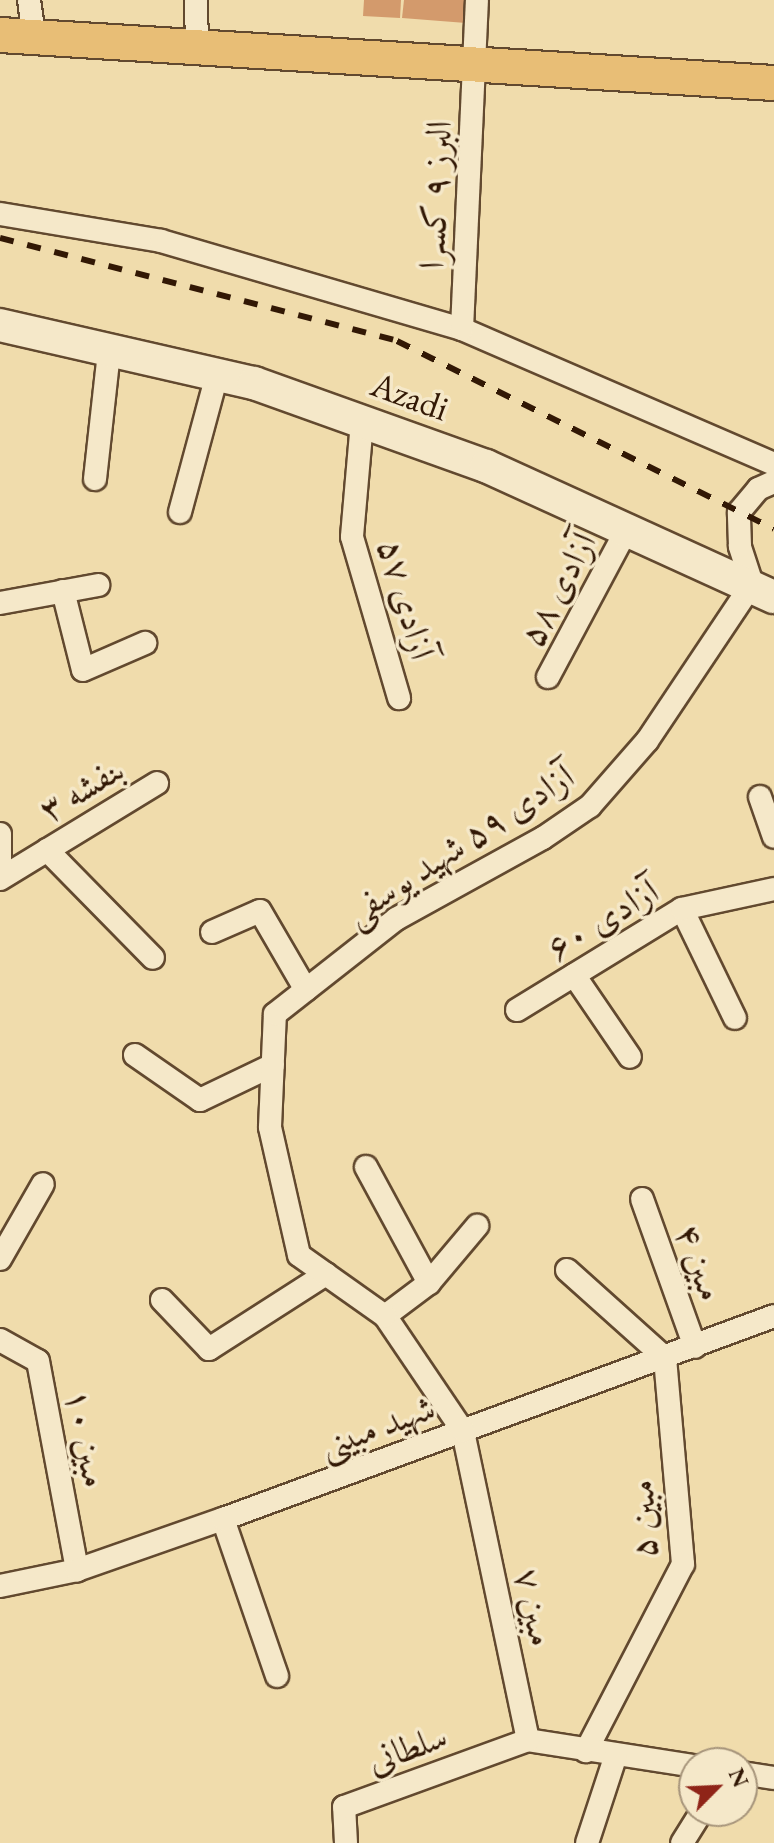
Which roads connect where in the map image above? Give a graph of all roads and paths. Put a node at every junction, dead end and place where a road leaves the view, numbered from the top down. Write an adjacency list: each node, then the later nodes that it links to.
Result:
1 (29, 0): 5 (street)
2 (196, 0): 6 (street)
3 (477, 0): 7 (street, البرز ۹ کسرا)
4 (0, 35): 5 (main road)
5 (34, 37): 6 (main road)
6 (197, 47): 7 (main road)
7 (476, 65): 8 (main road); 11 (street, البرز ۹ کسرا)
8 (774, 83)
9 (0, 214): 11 (street)
10 (0, 325): 12 (main road, Azadi)
11 (462, 329): 15 (street)
12 (109, 352): 13 (main road, Azadi); 16 (street)
13 (217, 375): 14 (main road, Azadi); 18 (street)
14 (362, 422): 19 (main road, Azadi); 26 (street, آزادی ۵۷)
15 (774, 464)
16 (95, 479)
17 (774, 482): 22 (street)
18 (180, 512)
19 (625, 533): 22 (main road, Azadi); 25 (street, آزادی ۵۸)
20 (98, 585): 21 (street)
21 (63, 591): 23 (street); 24 (street)
22 (763, 591): 39 (street, آزادی ۵۹ شهید یوسفی)
23 (0, 603)
24 (145, 643)
25 (548, 677)
26 (399, 698)
27 (157, 783): 31 (street, بنفشه ۳)
28 (760, 797): 30 (street)
29 (0, 834): 32 (street)
30 (774, 837)
31 (47, 850): 33 (street, بنفشه ۳); 37 (street)
32 (0, 864)
33 (0, 879)
34 (774, 889): 35 (street, آزادی ۶۰)
35 (682, 909): 38 (street, آزادی ۶۰); 41 (street)
36 (212, 932): 39 (street)
37 (153, 958)
38 (574, 975): 40 (street, آزادی ۶۰); 43 (street)
39 (306, 990): 44 (street, آزادی ۵۹ شهید یوسفی)
40 (517, 1010)
41 (735, 1018)
42 (135, 1055): 44 (street)
43 (630, 1057)
44 (273, 1065): 51 (street, آزادی ۵۹ شهید یوسفی)
45 (366, 1167): 52 (street)
46 (43, 1184): 49 (street)
47 (642, 1199): 57 (street, مبین ۴)
48 (477, 1226): 52 (street)
49 (0, 1259)
50 (567, 1270): 58 (street)
51 (326, 1274): 53 (street); 54 (street, آزادی ۵۹ شهید یوسفی)
52 (429, 1283): 54 (street)
53 (162, 1300)
54 (385, 1316): 59 (street)
55 (774, 1316): 57 (street, شهید مبینی)
56 (0, 1340): 61 (street, مبین ۱۰)
57 (695, 1347): 58 (street, شهید مبینی)
58 (665, 1358): 59 (street, شهید مبینی); 65 (street, مبین ۵)
59 (463, 1431): 60 (street, شهید مبینی); 64 (street, مبین ۷)
60 (223, 1519): 61 (street, شهید مبینی); 63 (street)
61 (77, 1570): 62 (street, شهید مبینی)
62 (0, 1586)
63 (277, 1676)
64 (528, 1740): 65 (street); 68 (street, سلطانی)
65 (586, 1751): 66 (street)
66 (616, 1755): 67 (street); 69 (street)
67 (678, 1764)
68 (346, 1843)
69 (587, 1843)

